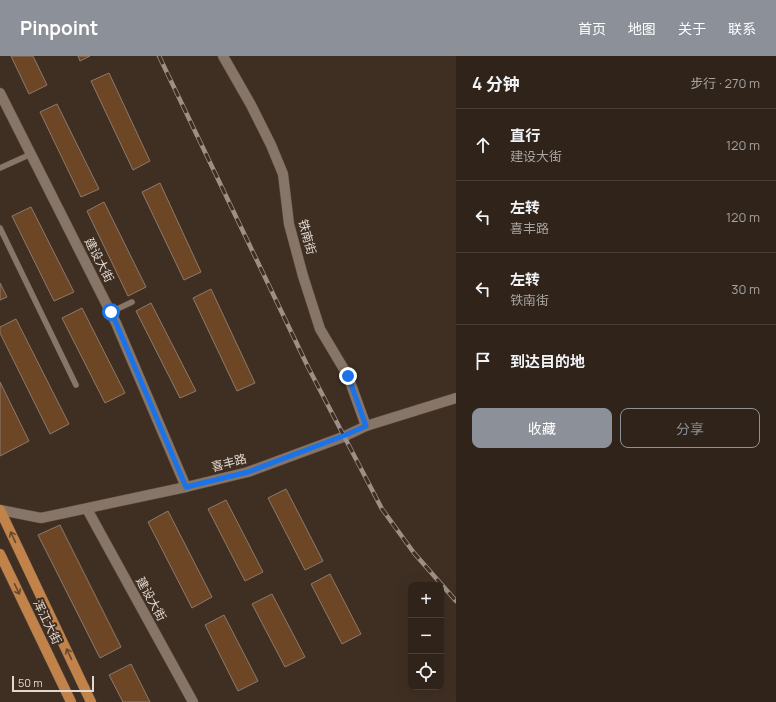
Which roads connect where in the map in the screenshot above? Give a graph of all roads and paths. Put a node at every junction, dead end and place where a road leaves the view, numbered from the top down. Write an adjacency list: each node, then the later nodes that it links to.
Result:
1 (223, 56): 10 (street, 铁南街)
2 (0, 92): 3 (street, 建设大街)
3 (31, 154): 4 (lane); 7 (street, 建设大街)
4 (0, 168)
5 (0, 228): 8 (lane)
6 (132, 302): 7 (lane)
7 (111, 312): 11 (street, 建设大街)
8 (76, 385)
9 (456, 398): 10 (street, 喜丰路)
10 (366, 426): 11 (street, 喜丰路)
11 (186, 487): 12 (street, 喜丰路)
12 (86, 509): 13 (street, 喜丰路); 17 (street, 建设大街)
13 (0, 510): 16 (main road, one-way to 13)
14 (0, 554): 15 (main road, 浑江大街, one-way to 15)
15 (71, 702)
16 (91, 702)
17 (193, 702)

